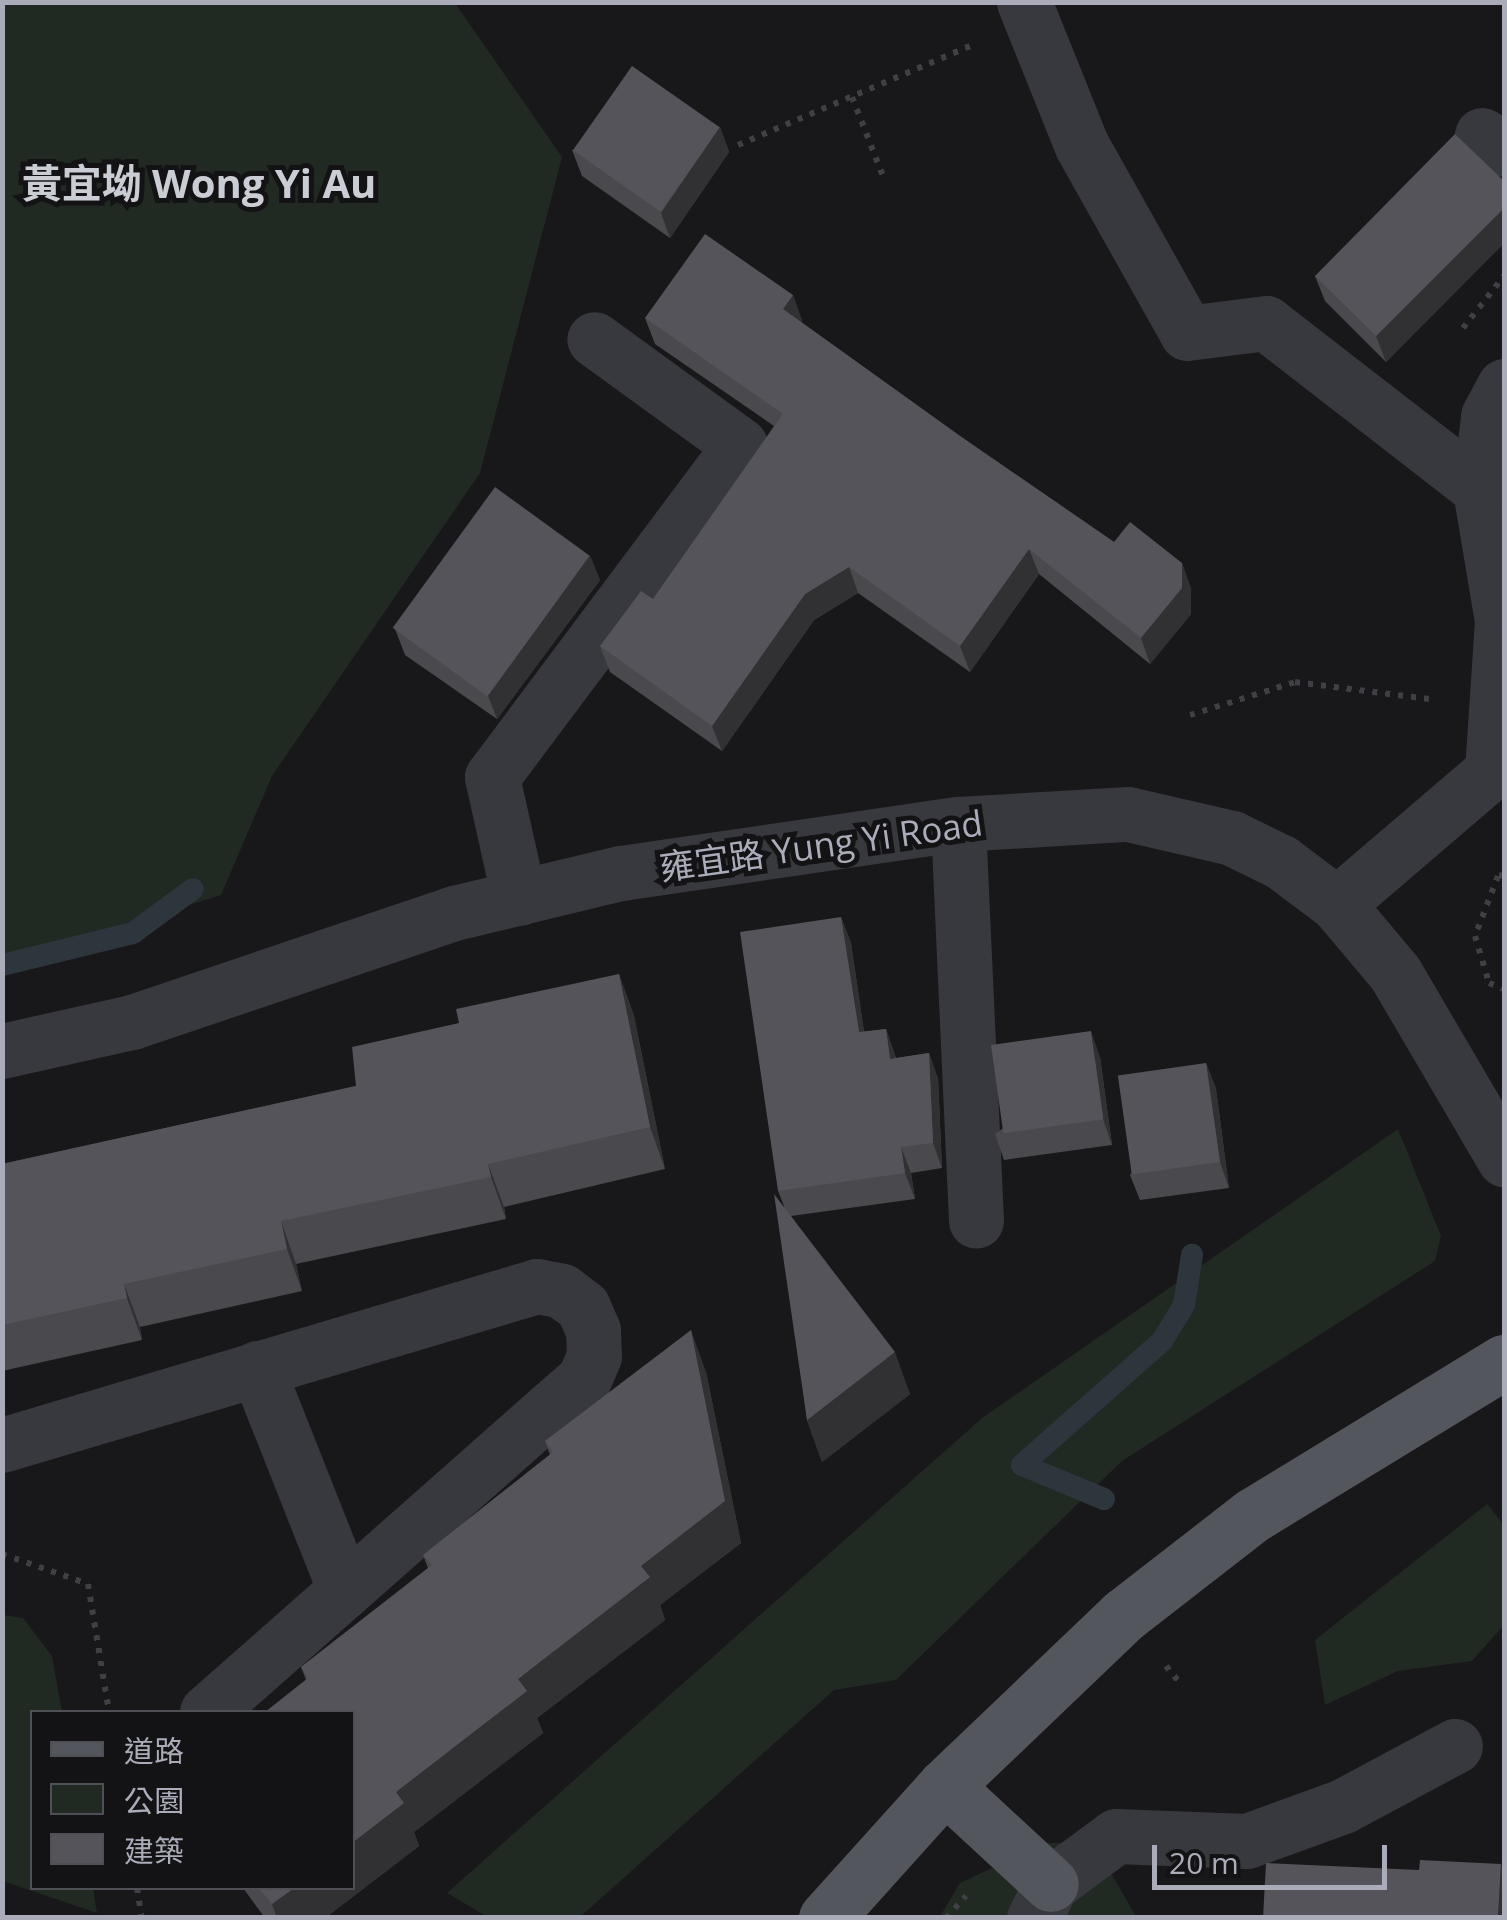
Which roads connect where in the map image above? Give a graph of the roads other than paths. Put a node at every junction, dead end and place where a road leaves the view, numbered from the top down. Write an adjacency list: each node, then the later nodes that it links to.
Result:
1 (1028, 11): 4 (street)
2 (594, 339): 7 (street)
3 (1504, 386): 4 (street)
4 (1480, 490): 5 (street)
5 (1498, 775): 8 (street)
6 (958, 824): 7 (street, 雍宜路 Yung Yi Road); 8 (street, 雍宜路 Yung Yi Road); 11 (street)
7 (518, 898): 9 (street, 雍宜路 Yung Yi Road)
8 (1337, 904): 10 (street, 雍宜路 Yung Yi Road)
9 (2, 1051)
10 (1504, 1159)
11 (976, 1221)
12 (1504, 1362): 18 (main road)
13 (258, 1368): 14 (street); 15 (street); 15 (street)
14 (2, 1446)
15 (345, 1590): 16 (street)
16 (209, 1710)
17 (1455, 1746): 19 (street)
18 (944, 1786): 19 (main road); 20 (main road)
19 (1049, 1906)
20 (826, 1918)

